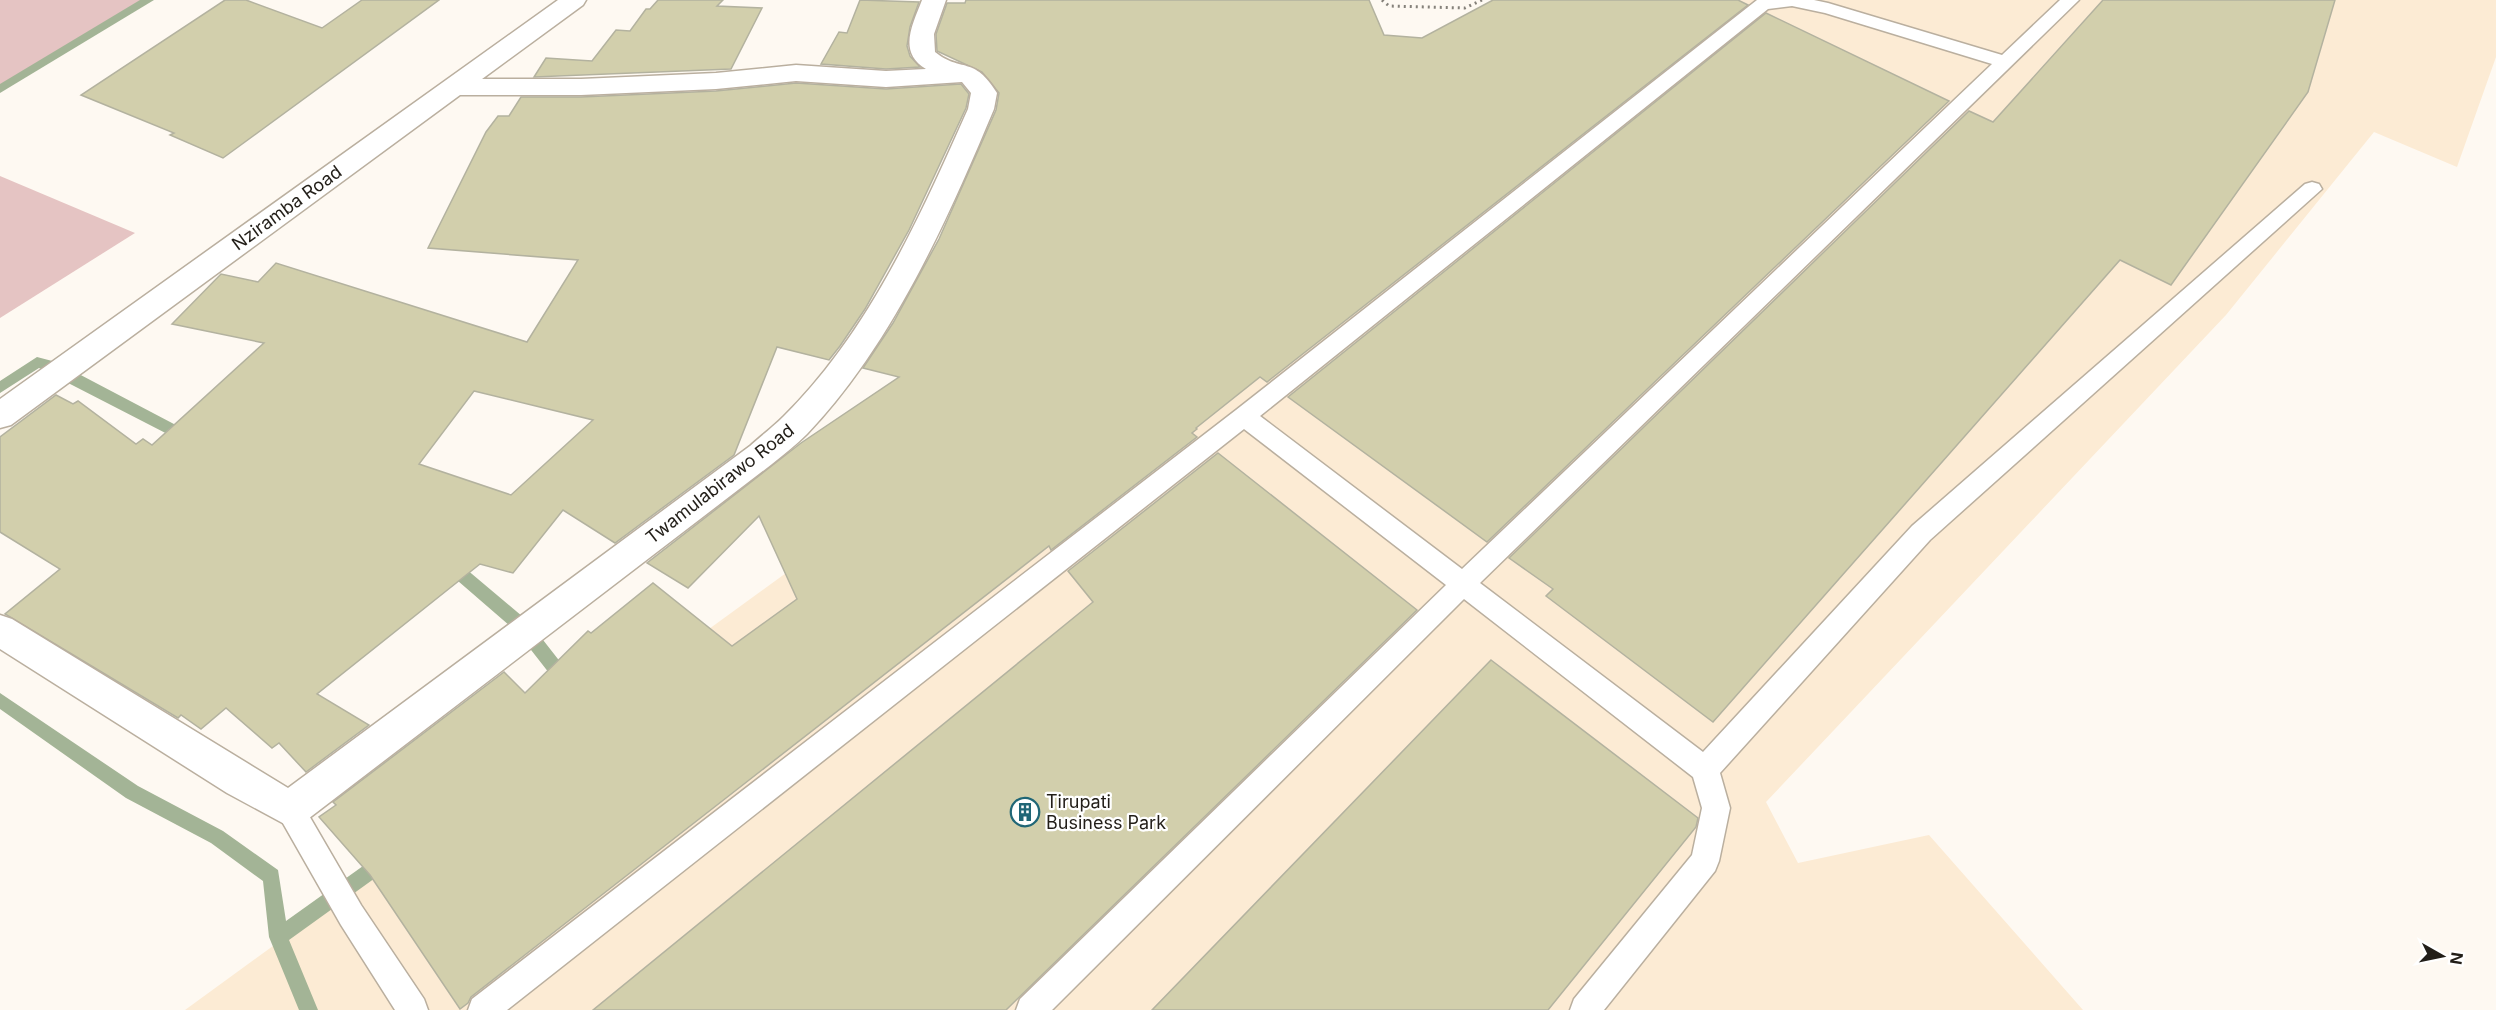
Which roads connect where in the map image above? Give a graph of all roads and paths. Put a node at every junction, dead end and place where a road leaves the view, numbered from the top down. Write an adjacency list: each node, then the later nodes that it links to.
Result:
1 (573, 0): 8 (street, Nziramba Road)
2 (934, 0): 7 (street)
3 (1382, 0): 4 (path)
4 (1482, 0)
5 (2070, 0): 6 (lane)
6 (2005, 63): 11 (lane); 12 (lane)
7 (968, 75): 8 (street); 15 (street, Twamulabirawo Road)
8 (454, 87): 10 (street, Nziramba Road)
9 (2313, 189): 14 (lane)
10 (0, 416)
11 (1244, 416): 12 (lane); 17 (lane)
12 (1464, 583): 14 (lane); 18 (lane)
13 (0, 630): 15 (street)
14 (1705, 770): 19 (lane)
15 (290, 809): 16 (lane)
16 (413, 1010)
17 (483, 1010)
18 (1031, 1010)
19 (1585, 1010)

